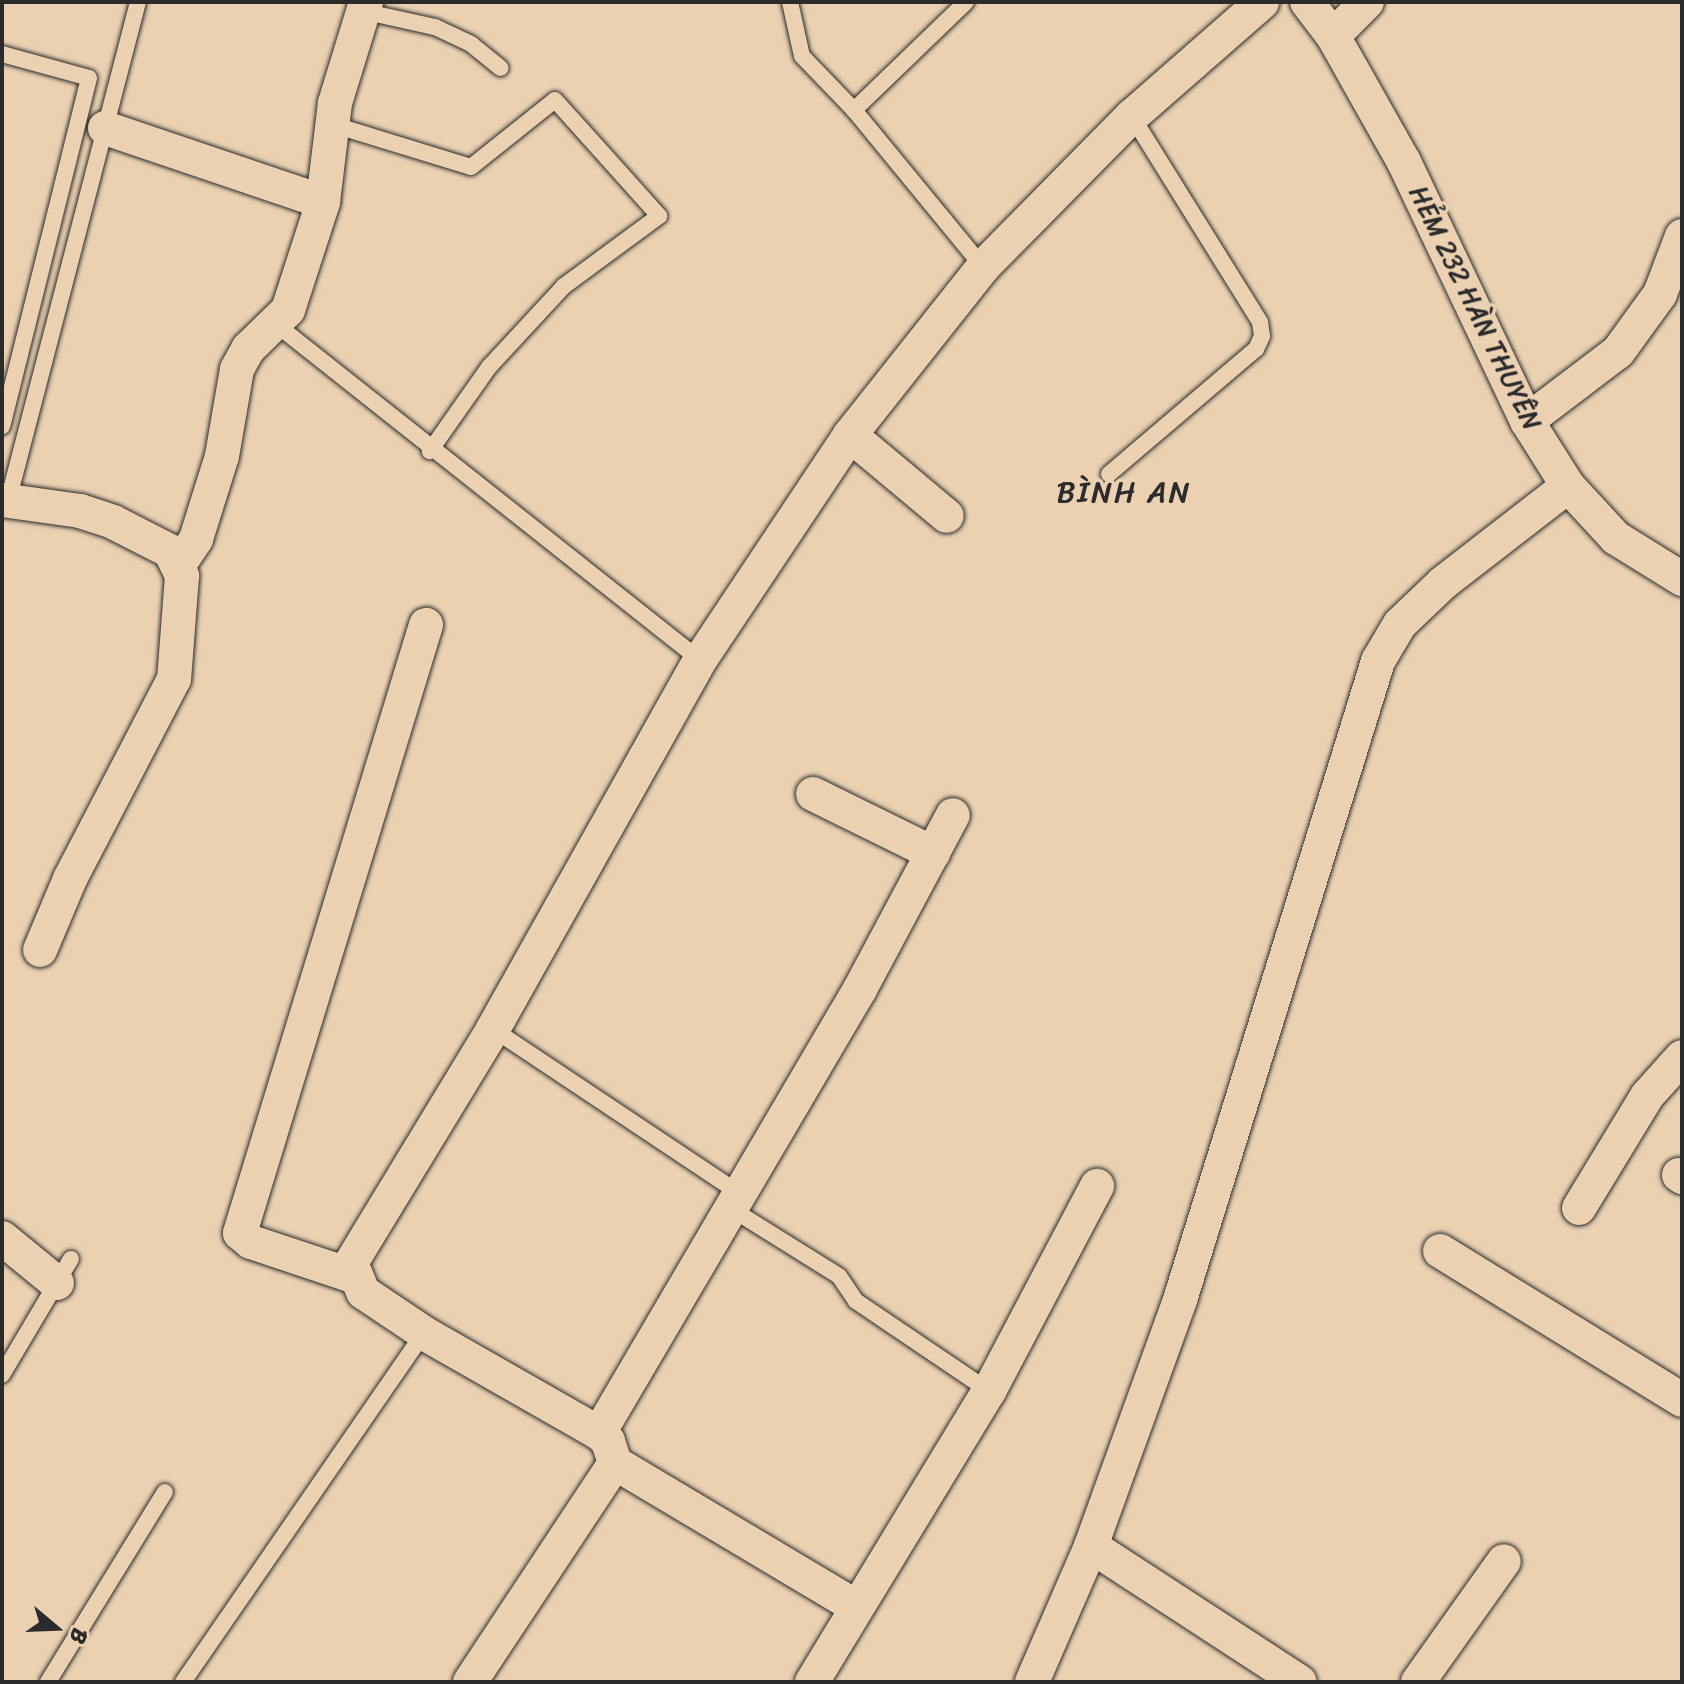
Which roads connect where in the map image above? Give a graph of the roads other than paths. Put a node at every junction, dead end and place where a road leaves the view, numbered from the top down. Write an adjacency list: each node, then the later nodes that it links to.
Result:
1 (138, 2): 14 (lane)
2 (790, 2): 11 (lane)
3 (966, 2): 11 (lane)
4 (1262, 2): 12 (street)
5 (1307, 2): 8 (street, HẺM 232 HÀN THUYÊN)
6 (1367, 2): 8 (street)
7 (364, 7): 10 (lane); 13 (street)
8 (1333, 36): 19 (street, HẺM 232 HÀN THUYÊN)
9 (2, 54): 20 (lane)
10 (501, 68)
11 (854, 110): 17 (lane)
12 (1132, 116): 17 (street); 23 (lane)
13 (331, 124): 15 (street); 22 (lane)
14 (105, 128): 15 (street); 25 (lane)
15 (323, 202): 18 (street)
16 (1682, 236): 19 (street)
17 (983, 267): 21 (street)
18 (277, 325): 22 (lane); 27 (street)
19 (1527, 421): 24 (street, HẺM 232 HÀN THUYÊN)
20 (2, 426)
21 (850, 435): 26 (street); 30 (street)
22 (430, 451): 30 (lane)
23 (1109, 474)
24 (1568, 486): 28 (street, HẺM 232 HÀN THUYÊN); 51 (street)
25 (5, 500): 27 (street)
26 (947, 516)
27 (180, 563): 34 (street)
28 (1682, 579)
29 (426, 625): 43 (street)
30 (700, 660): 35 (street)
31 (813, 794): 33 (street)
32 (953, 815): 33 (street)
33 (933, 853): 38 (street)
34 (40, 950)
35 (493, 1029): 38 (lane); 43 (street)
36 (1682, 1057): 39 (street)
37 (1097, 1186): 46 (street)
38 (735, 1201): 46 (lane); 48 (street)
39 (1579, 1208)
40 (2, 1238): 42 (street)
41 (1440, 1251): 47 (street)
42 (64, 1271): 45 (lane)
43 (353, 1276): 44 (street)
44 (424, 1333): 48 (street); 55 (lane)
45 (2, 1375)
46 (989, 1391): 53 (street)
47 (1682, 1400)
48 (599, 1433): 49 (street)
49 (615, 1463): 53 (street); 56 (street)
50 (165, 1492): 54 (lane)
51 (1091, 1546): 58 (street); 59 (street)
52 (1504, 1561): 60 (street)
53 (855, 1606): 57 (street)
54 (48, 1682)
55 (183, 1682)
56 (470, 1682)
57 (812, 1682)
58 (1032, 1682)
59 (1300, 1682)
60 (1418, 1682)

